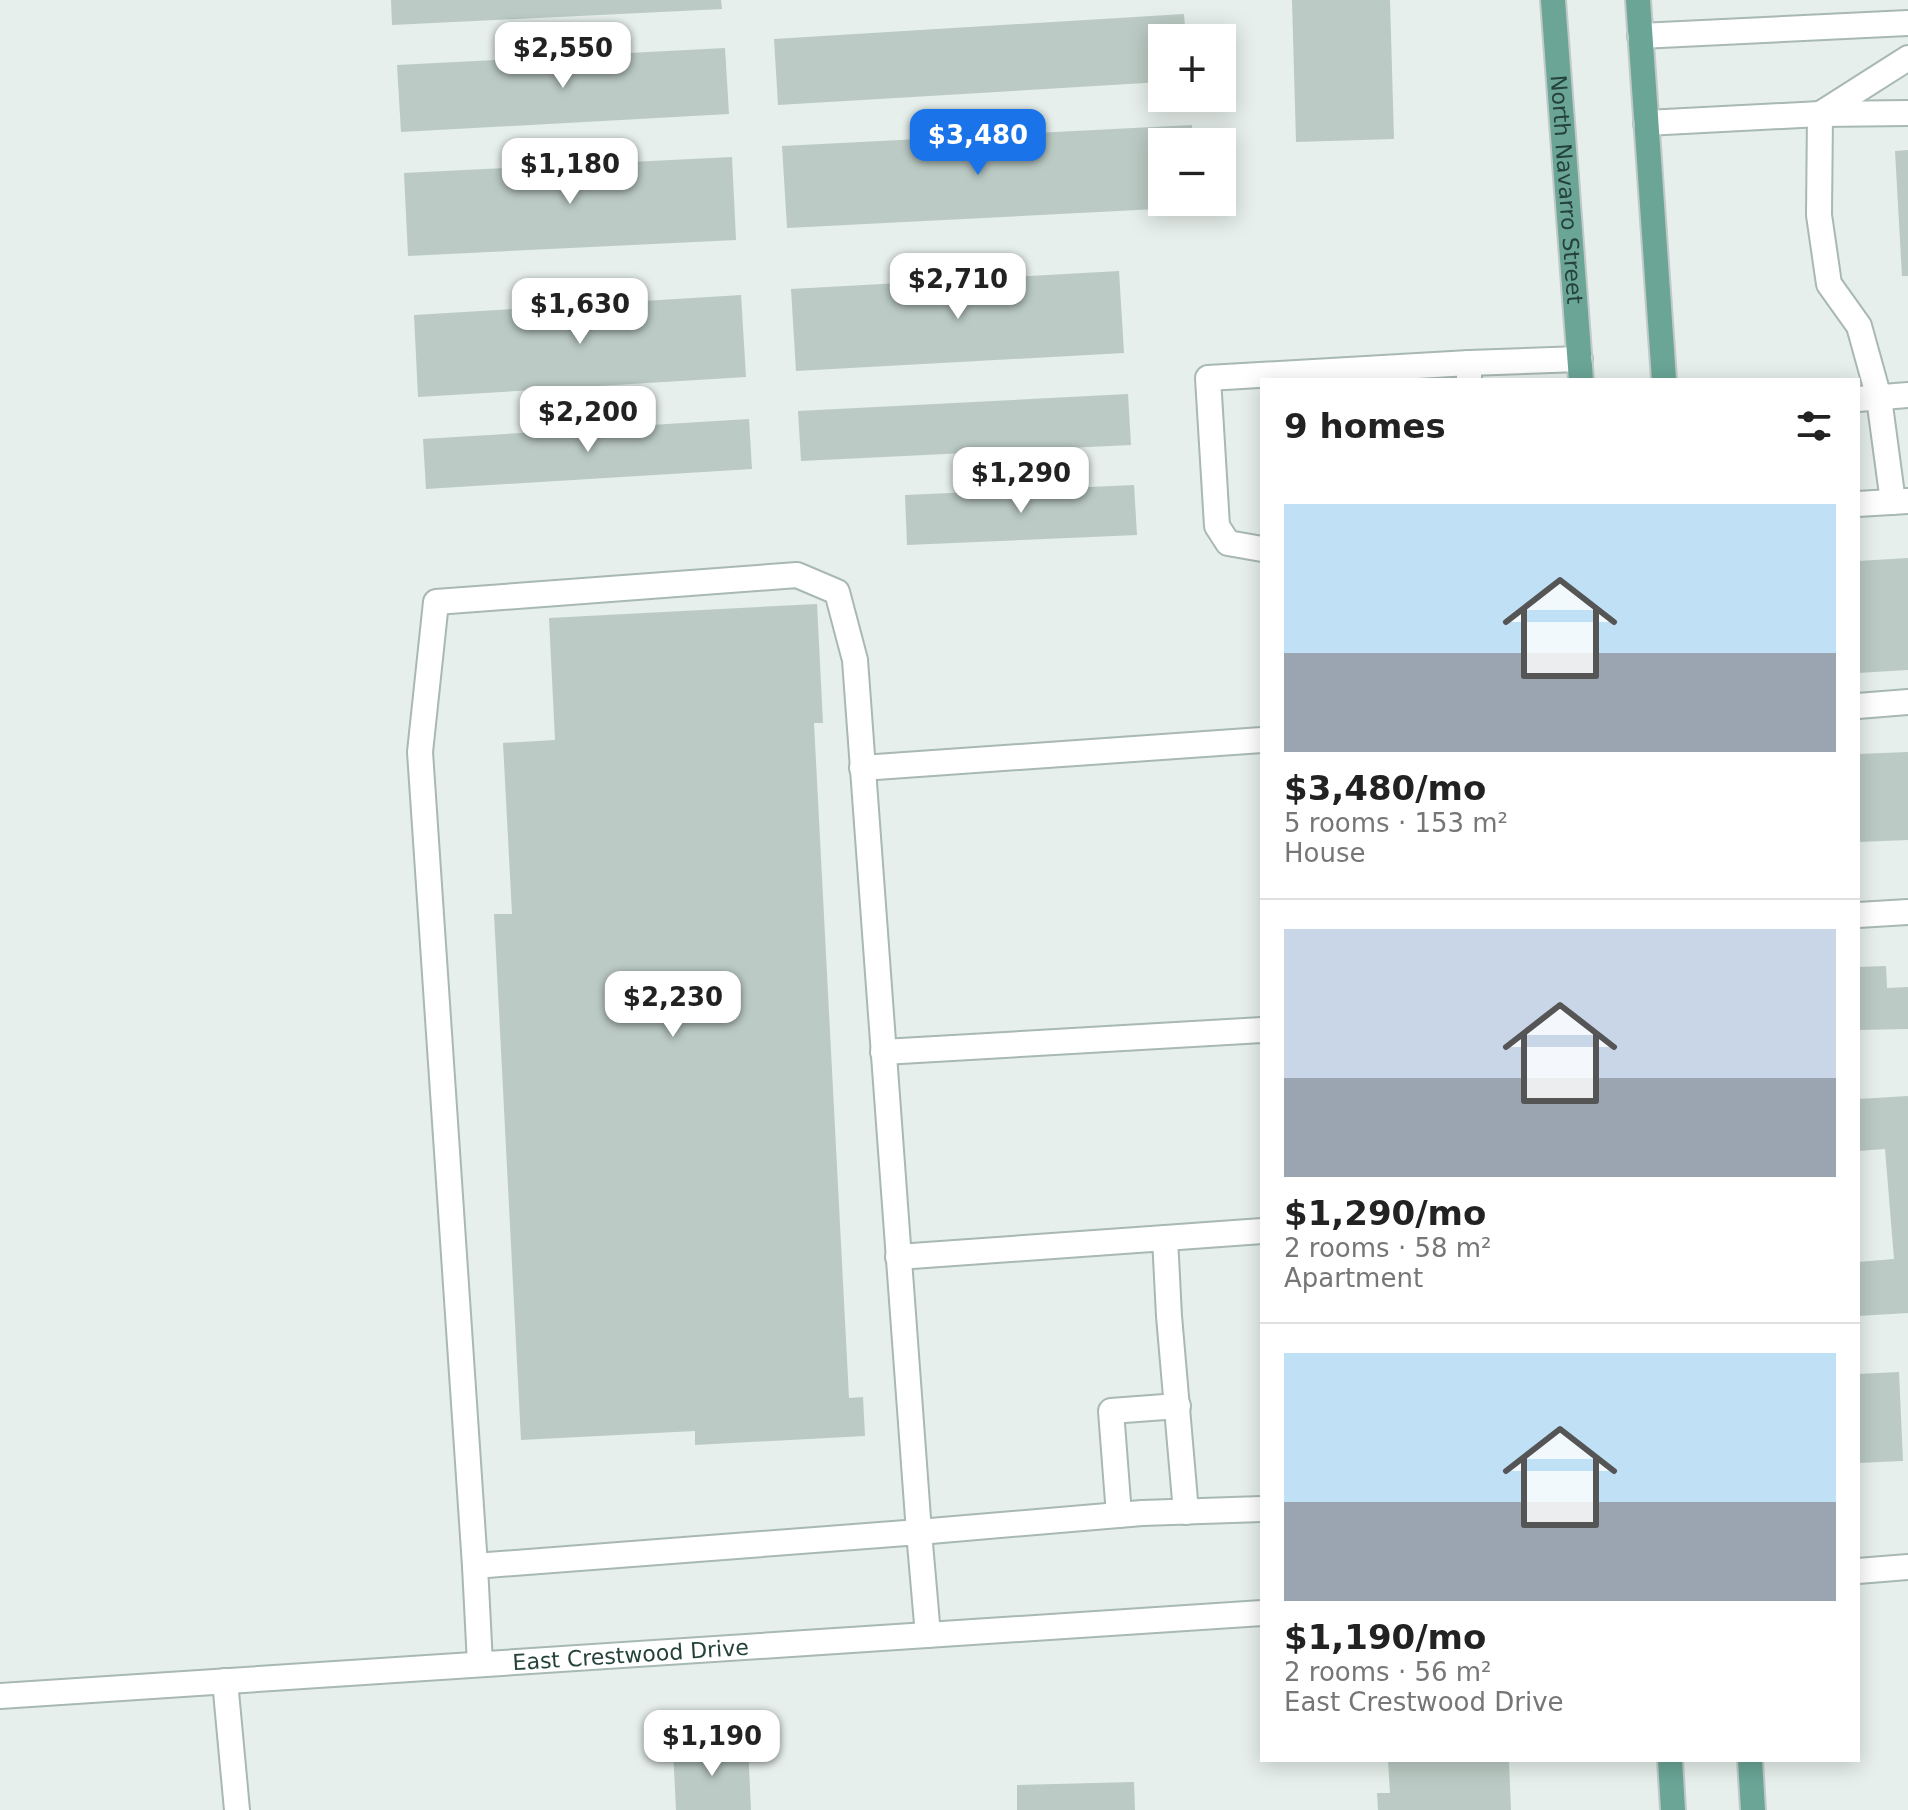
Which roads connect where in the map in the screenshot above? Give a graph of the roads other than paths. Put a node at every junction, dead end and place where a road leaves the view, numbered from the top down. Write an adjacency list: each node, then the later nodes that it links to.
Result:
1 (1553, 0): 9 (main road, North Navarro Street)
2 (1638, 0): 4 (main road)
3 (1908, 23): 4 (street)
4 (1640, 36): 8 (main road)
5 (1908, 58): 7 (street)
6 (1908, 113): 7 (street)
7 (1820, 114): 8 (street); 14 (street)
8 (1646, 123): 12 (main road)
9 (1580, 370): 10 (street)
10 (1469, 372): 11 (street)
11 (1288, 377): 17 (street)
12 (1664, 378)
13 (1908, 395): 14 (street)
14 (1868, 398): 15 (street)
15 (1900, 501): 16 (street)
16 (1860, 504)
17 (1260, 549)
18 (1908, 702): 19 (street)
19 (1860, 706)
20 (1260, 740): 21 (street)
21 (862, 768): 25 (street); 34 (street)
22 (1908, 912): 23 (street)
23 (1860, 915)
24 (1260, 1030): 25 (street)
25 (883, 1052): 28 (street)
26 (1260, 1231): 27 (street)
27 (1165, 1238): 28 (street); 29 (street)
28 (898, 1257): 33 (street)
29 (1178, 1406): 31 (street); 32 (street)
30 (1260, 1509): 31 (street)
31 (1186, 1512): 32 (street)
32 (1119, 1515): 33 (street)
33 (919, 1532): 34 (street); 38 (street)
34 (475, 1566): 39 (street)
35 (1908, 1567): 36 (street)
36 (1860, 1571)
37 (1260, 1613): 38 (street, East Crestwood Drive)
38 (928, 1635): 39 (street, East Crestwood Drive)
39 (480, 1664): 40 (street, East Crestwood Drive)
40 (225, 1681): 41 (street, East Crestwood Drive); 44 (street)
41 (0, 1696)
42 (1670, 1762): 45 (main road)
43 (1750, 1762): 46 (main road)
44 (237, 1810)
45 (1673, 1810)
46 (1753, 1810)

